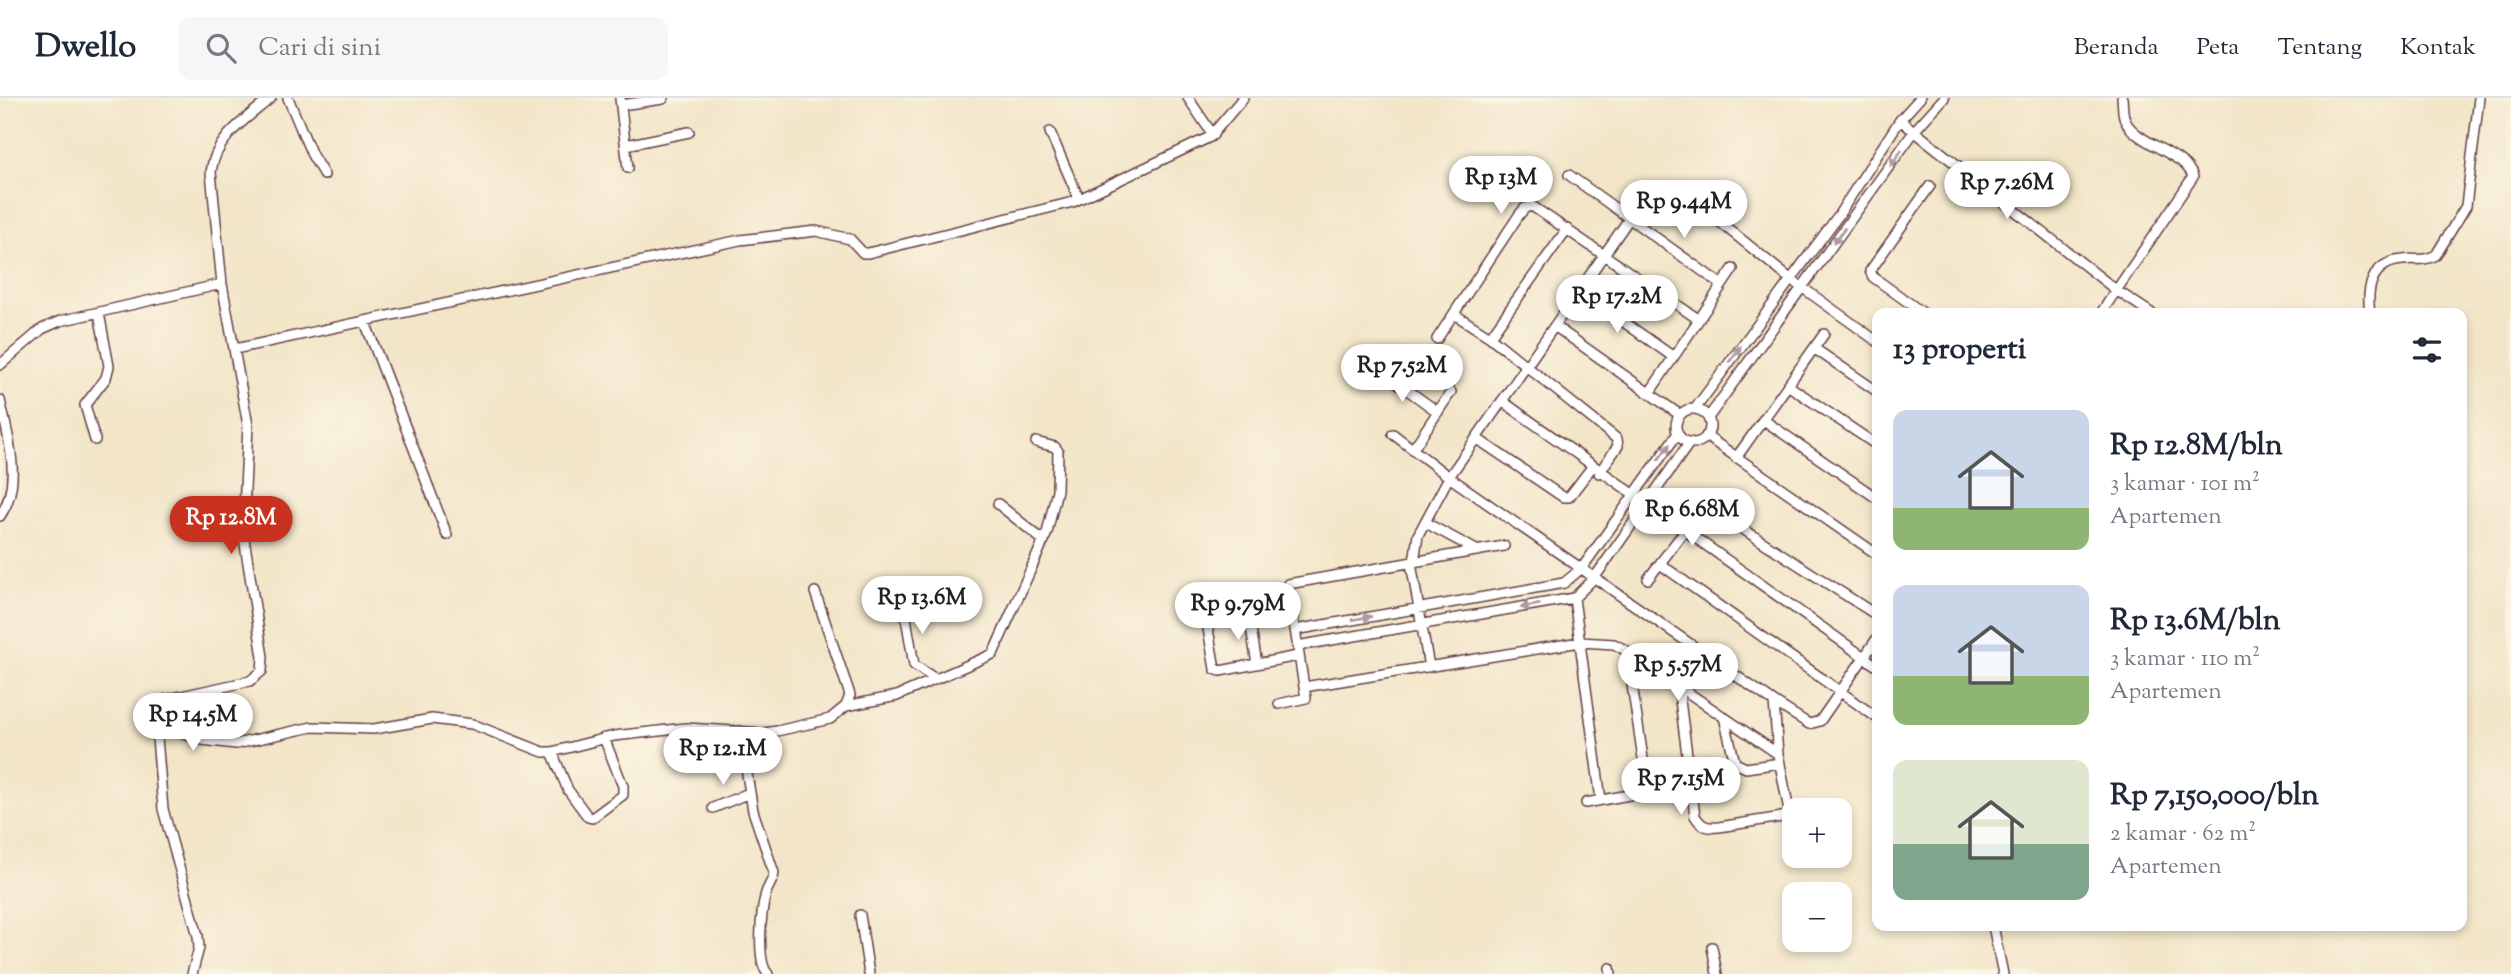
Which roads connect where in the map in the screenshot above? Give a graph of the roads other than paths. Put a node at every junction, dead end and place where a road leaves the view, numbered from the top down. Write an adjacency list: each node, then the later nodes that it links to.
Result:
1 (271, 98): 27 (street)
2 (288, 98): 18 (street)
3 (1188, 98): 15 (street)
4 (1243, 98): 15 (street)
5 (1920, 98): 11 (street)
6 (1944, 98): 12 (street)
7 (2122, 98): 30 (street)
8 (2479, 98): 35 (street)
9 (663, 99): 10 (street)
10 (621, 102): 16 (street)
11 (1900, 120): 12 (street); 26 (street)
12 (1916, 129): 29 (street, one-way to 29); 30 (street)
13 (689, 132): 16 (street)
14 (1050, 132): 21 (street)
15 (1213, 135): 21 (street)
16 (626, 145): 17 (street)
17 (628, 168)
18 (324, 175)
19 (1569, 175): 22 (street)
20 (1930, 186): 32 (street)
21 (1079, 199): 39 (street)
22 (1629, 219): 24 (street); 26 (street); 28 (street)
23 (1567, 229): 24 (street); 37 (street); 42 (street)
24 (1605, 253): 31 (street); 38 (street)
25 (1733, 269): 28 (street)
26 (1789, 278): 29 (street); 57 (street, one-way to 26)
27 (222, 284): 36 (street); 45 (street)
28 (1722, 285): 38 (street)
29 (1802, 286): 43 (street); 60 (street)
30 (2116, 290): 33 (street); 34 (street)
31 (1580, 291): 40 (street); 47 (street)
32 (1916, 308)
33 (2104, 308)
34 (2143, 308)
35 (2370, 308)
36 (99, 313): 48 (street); 66 (street)
37 (1454, 314): 42 (street); 44 (street)
38 (1698, 319): 47 (street)
39 (365, 323): 45 (street); 81 (street)
40 (1556, 327): 49 (street); 53 (street)
41 (1824, 334): 46 (street)
42 (1489, 337): 49 (street)
43 (1872, 338)
44 (1437, 339)
45 (235, 349): 115 (street)
46 (1815, 349): 51 (street); 52 (street)
47 (1672, 356): 53 (street)
48 (2, 360)
49 (1527, 367): 56 (street); 72 (street)
50 (1384, 373): 58 (street)
51 (1789, 386): 61 (street); 69 (street)
52 (1872, 389)
53 (1650, 391): 59 (street)
54 (1451, 392): 58 (street)
55 (0, 400): 78 (street)
56 (1502, 401): 65 (street); 72 (street)
57 (1695, 409): 59 (street); 60 (street)
58 (1438, 412): 70 (street)
59 (1680, 415): 62 (street)
60 (1708, 418): 64 (street)
61 (1765, 421): 71 (street); 75 (street)
62 (1678, 433): 68 (street); 74 (street, one-way to 62)
63 (1393, 434): 70 (street)
64 (1706, 436): 68 (street); 71 (street)
65 (1476, 438): 72 (street); 73 (street)
66 (95, 440)
67 (1036, 442): 82 (street)
68 (1690, 442): 76 (street)
69 (1872, 442)
70 (1413, 449): 73 (street)
71 (1736, 458): 85 (street)
72 (1596, 470): 74 (street)
73 (1449, 477): 79 (street); 88 (street)
74 (1632, 494): 76 (street); 88 (street)
75 (1872, 495)
76 (1645, 503): 80 (street); 89 (street)
77 (998, 504): 82 (street)
78 (0, 516)
79 (1426, 523): 84 (street); 86 (street)
80 (1686, 531): 87 (street); 95 (street); 102 (street)
81 (447, 535)
82 (1044, 541): 106 (street)
83 (1504, 547): 84 (street)
84 (1478, 551): 86 (street)
85 (1872, 551)
86 (1411, 563): 94 (street); 97 (street)
87 (1660, 564): 90 (street); 109 (street)
88 (1582, 568): 89 (street); 94 (street)
89 (1595, 577): 92 (street); 110 (street)
90 (1648, 579)
91 (815, 592): 112 (street)
92 (1574, 598): 96 (street, one-way to 96); 98 (street)
93 (902, 600): 106 (street)
94 (1420, 608): 96 (street); 97 (street, one-way to 94)
95 (1872, 612)
96 (1422, 625): 100 (street); 105 (street)
97 (1295, 630): 100 (street)
98 (1580, 642): 101 (street); 105 (street); 124 (street)
99 (1872, 645): 102 (street)
100 (1298, 651): 104 (street); 108 (street)
101 (1627, 651): 107 (street); 121 (street)
102 (1863, 657): 103 (street); 109 (street)
103 (1872, 663)
104 (1257, 664): 104 (street)
105 (1429, 667): 108 (street)
106 (934, 678): 112 (street)
107 (1678, 685): 114 (street); 120 (street)
108 (1304, 687): 111 (street)
109 (1840, 692): 110 (street); 113 (street)
110 (1774, 702): 119 (street)
111 (1279, 704)
112 (846, 706): 116 (street)
113 (1872, 714)
114 (1724, 717): 119 (street); 119 (street)
115 (156, 724): 118 (street); 131 (street)
116 (740, 732): 117 (street); 122 (street)
117 (604, 738): 118 (street); 118 (street)
118 (552, 752)
119 (1779, 759): 123 (street)
120 (1693, 783): 121 (street); 127 (street)
121 (1648, 792): 124 (street)
122 (749, 793): 126 (street); 132 (street)
123 (1788, 798)
124 (1601, 800): 125 (street)
125 (1586, 803)
126 (713, 808)
127 (1782, 817)
128 (860, 915): 133 (street)
129 (1994, 931): 135 (street)
130 (1712, 947): 134 (street)
131 (192, 974)
132 (768, 974)
133 (869, 974)
134 (1717, 974)
135 (2003, 974)

